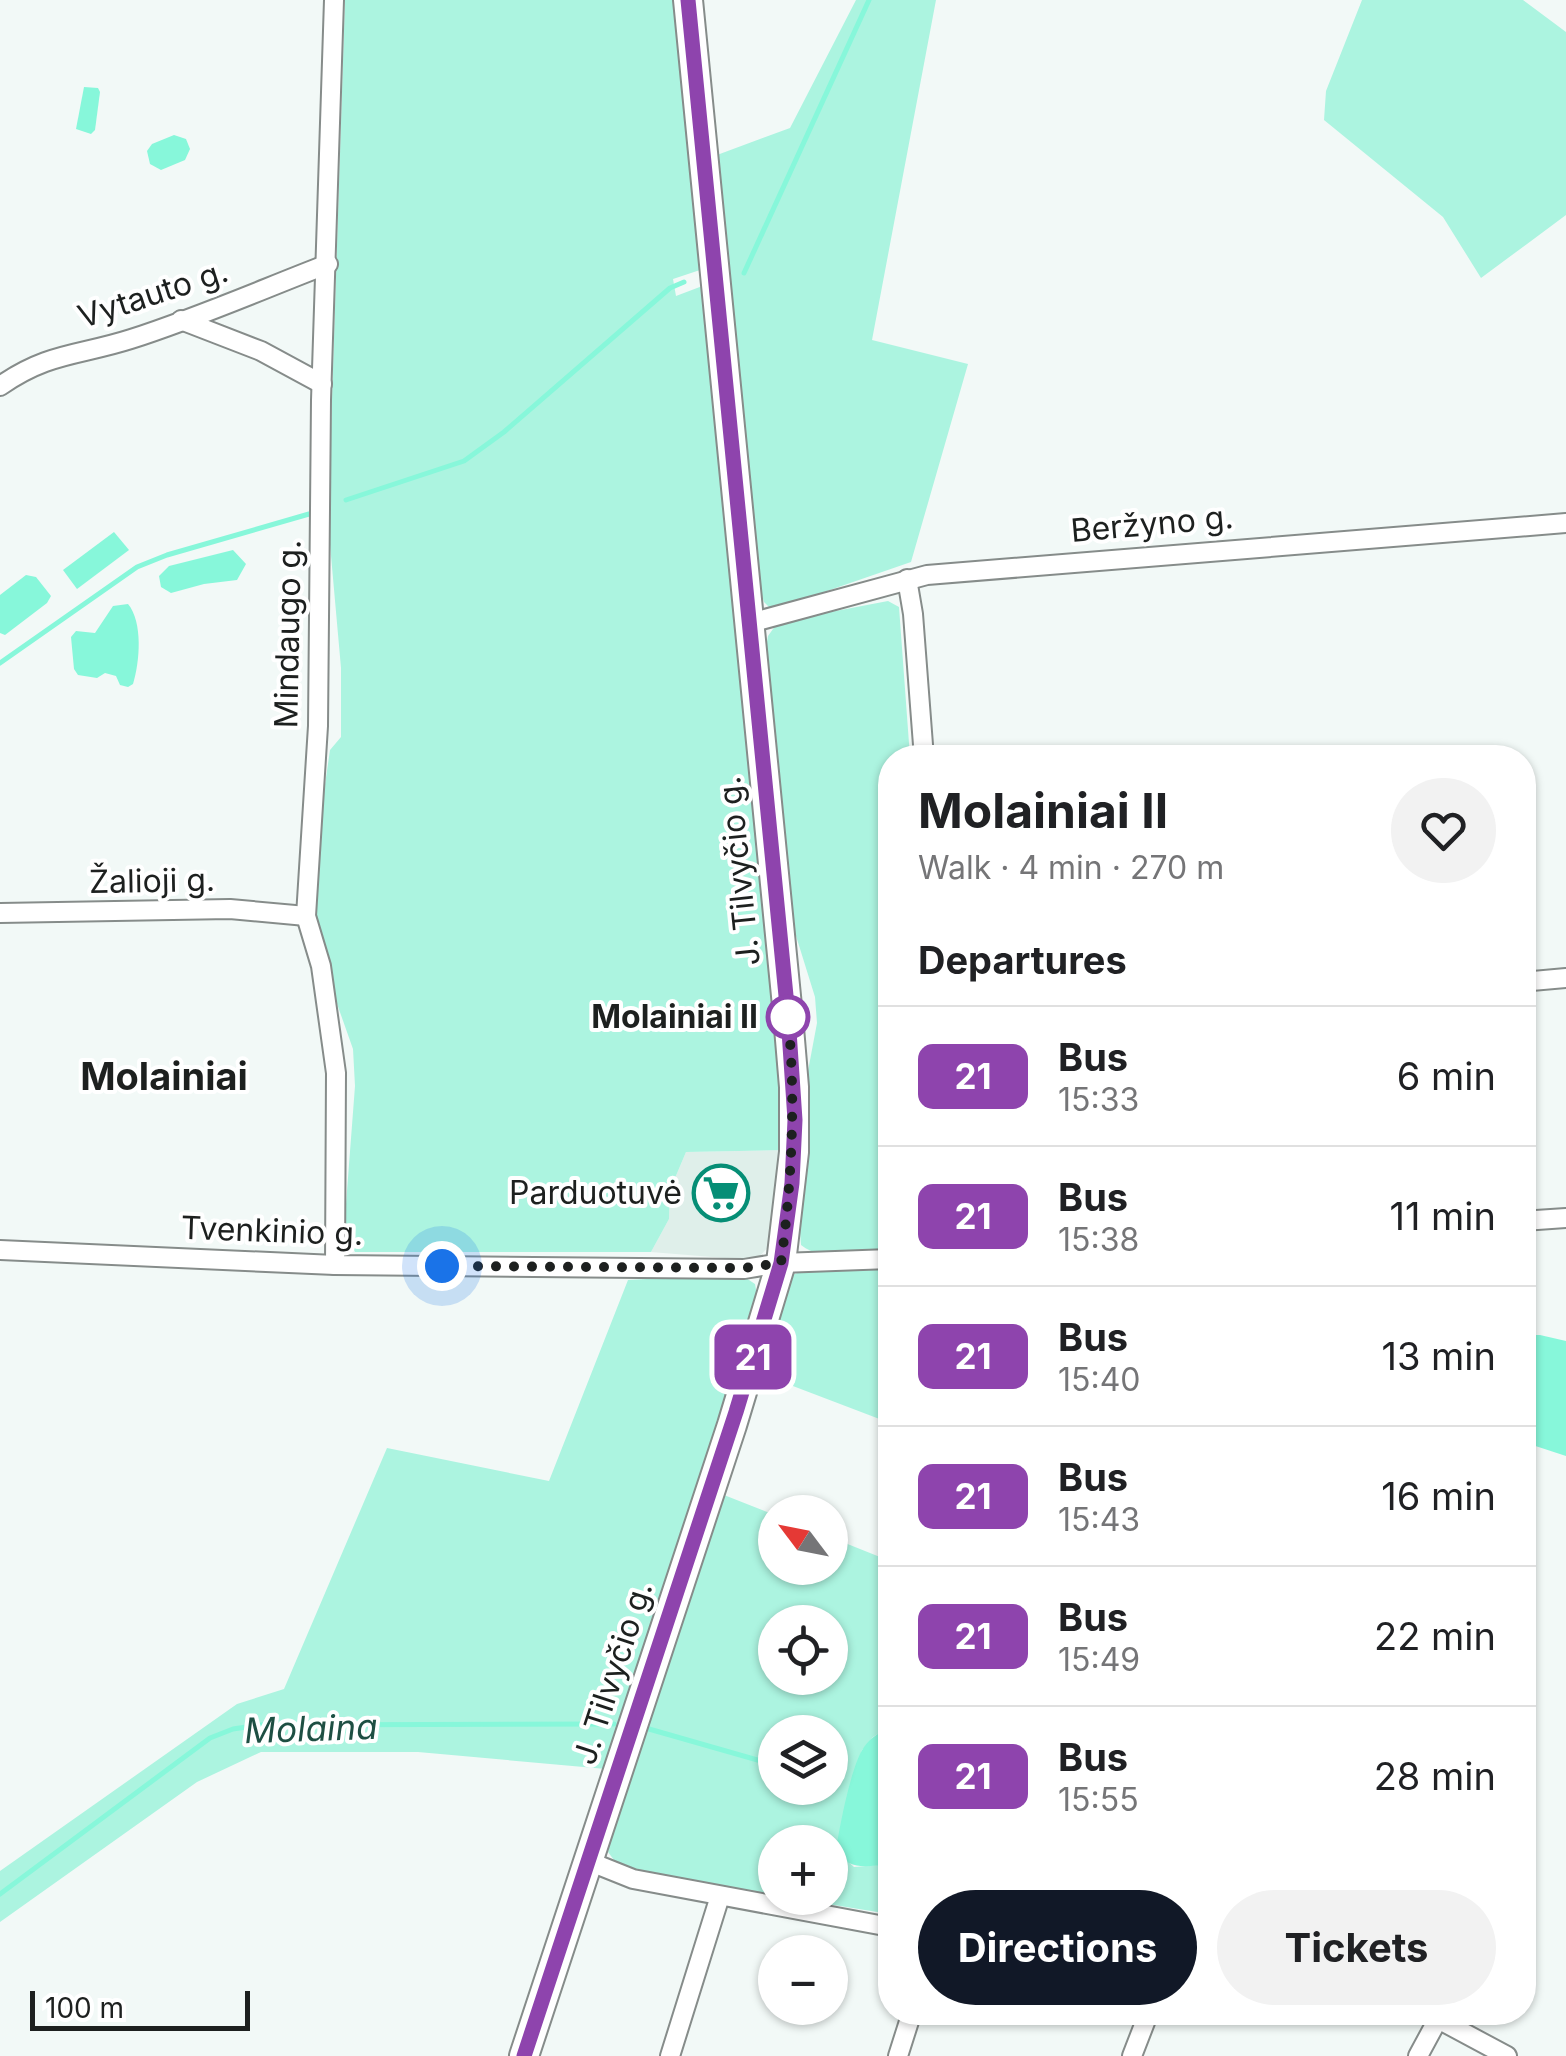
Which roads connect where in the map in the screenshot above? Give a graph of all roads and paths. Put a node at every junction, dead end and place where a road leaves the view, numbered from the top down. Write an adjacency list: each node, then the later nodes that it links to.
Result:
1 (334, 0): 3 (street, Mindaugo g.)
2 (688, 0): 9 (main road, J. Tilvyčio g.)
3 (328, 264): 4 (street, Vytauto g.); 5 (street, Mindaugo g.)
4 (181, 320): 5 (street); 6 (street, Vytauto g.)
5 (322, 384): 12 (street, Mindaugo g.)
6 (0, 386)
7 (1566, 523): 8 (street, Beržyno g.)
8 (906, 579): 9 (street, Beržyno g.); 10 (street)
9 (750, 623): 19 (main road, J. Tilvyčio g.)
10 (923, 745)
11 (0, 913): 12 (street, Žalioji g.)
12 (306, 916): 20 (street, Mindaugo g.)
13 (1566, 978): 14 (street)
14 (1536, 981)
15 (1566, 1218): 16 (street)
16 (1536, 1220)
17 (0, 1250): 20 (street, Tvenkinio g.)
18 (878, 1259): 19 (street, Tvenkinio g.)
19 (781, 1263): 20 (street, Tvenkinio g.); 21 (main road, J. Tilvyčio g.)
20 (336, 1265)
21 (588, 1861): 22 (street); 28 (main road, J. Tilvyčio g.)
22 (720, 1896): 23 (street); 29 (street)
23 (878, 1925)
24 (908, 2025): 30 (street)
25 (1145, 2025): 31 (street)
26 (1435, 2025): 32 (street)
27 (1449, 2025): 33 (street)
28 (524, 2056)
29 (670, 2056)
30 (898, 2056)
31 (1132, 2056)
32 (1418, 2056)
33 (1507, 2056)

